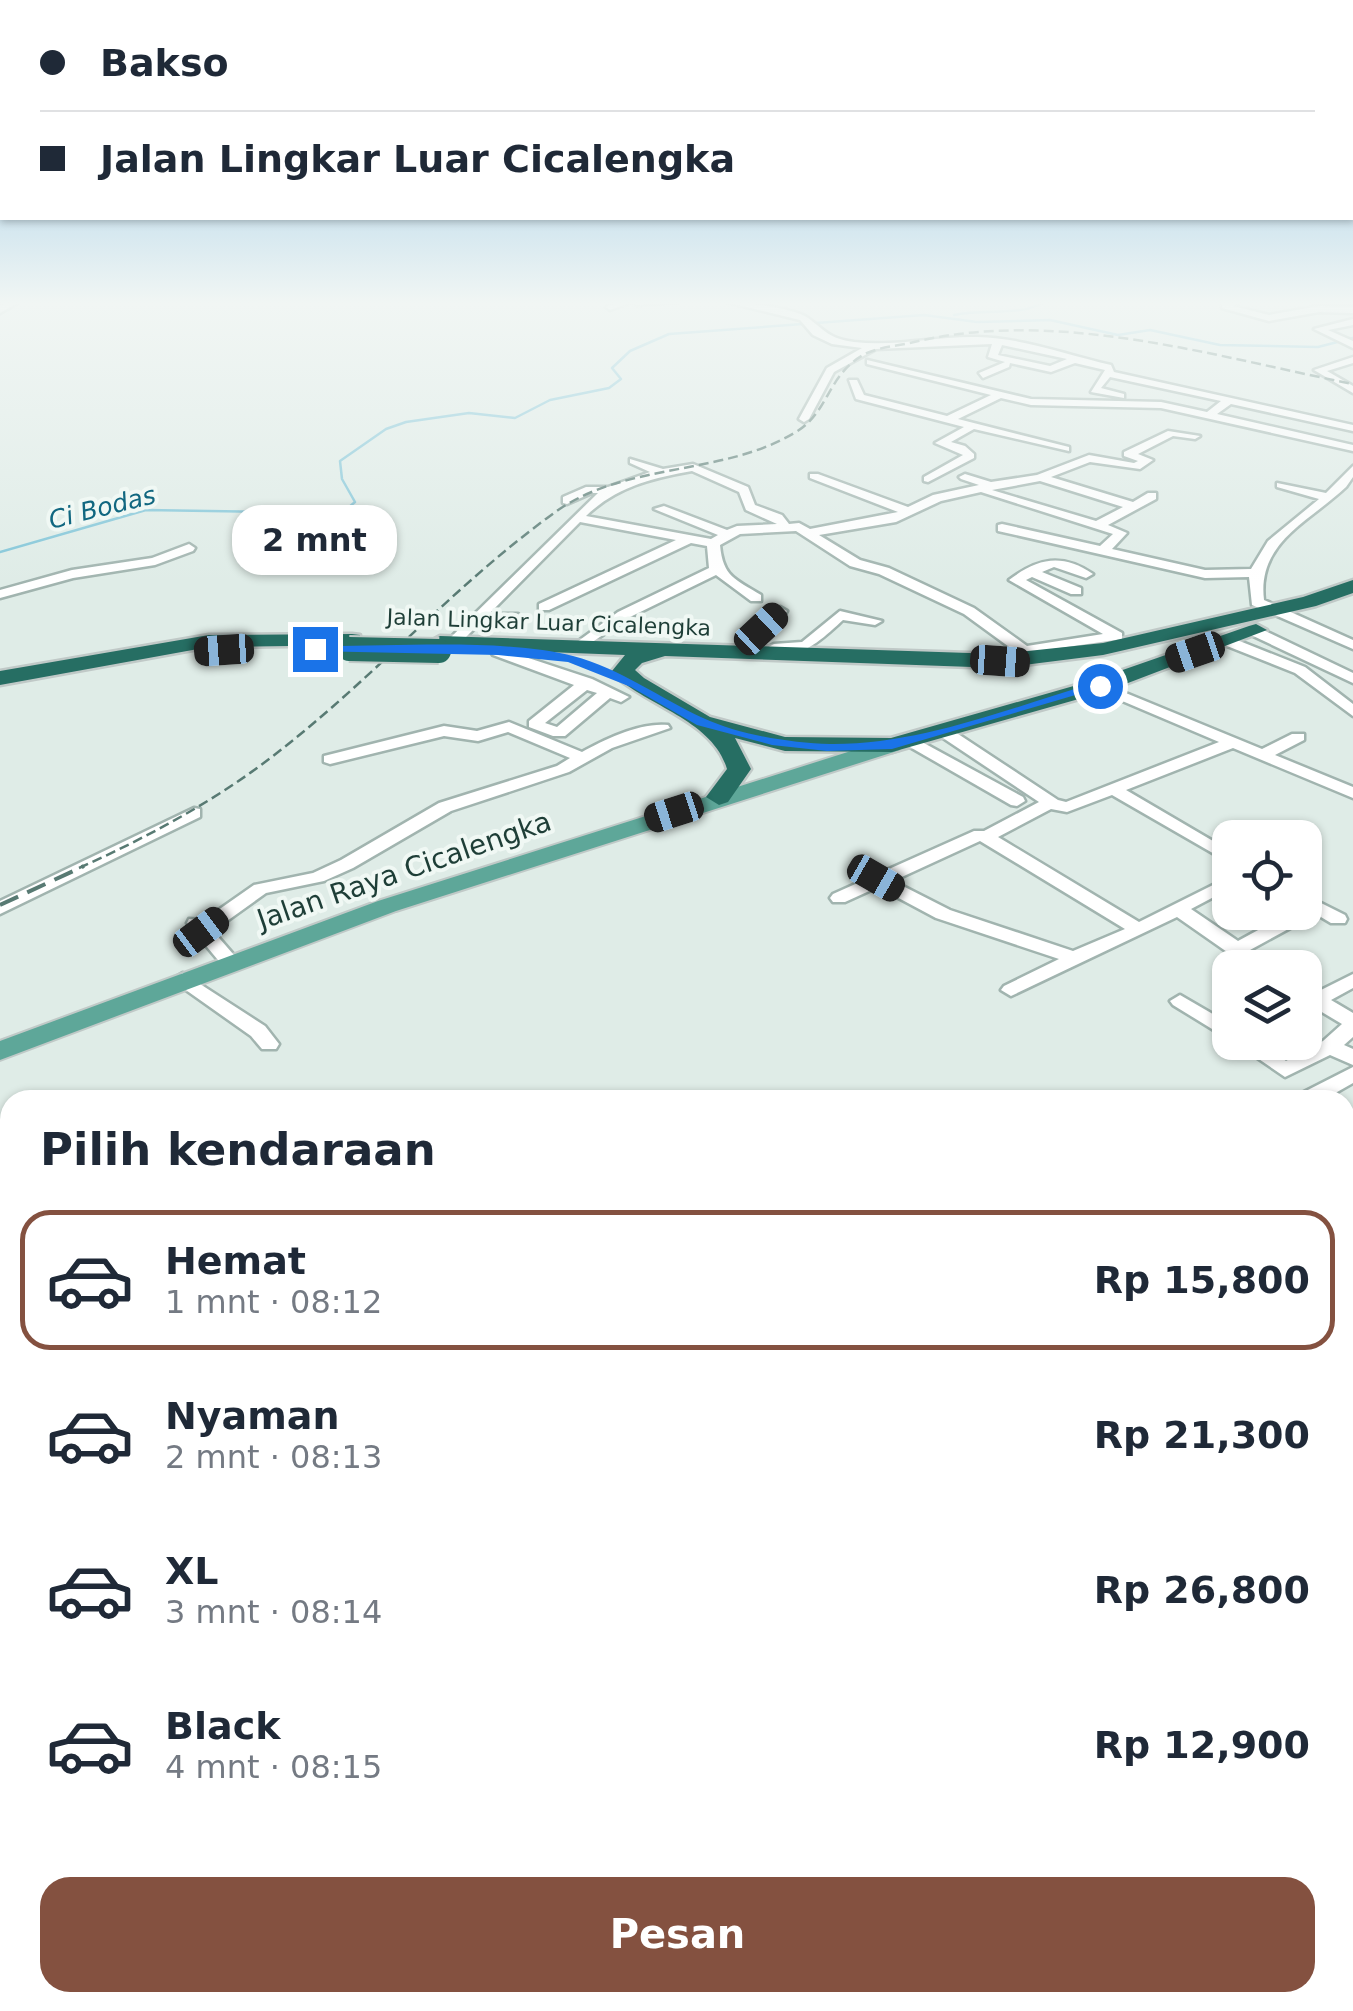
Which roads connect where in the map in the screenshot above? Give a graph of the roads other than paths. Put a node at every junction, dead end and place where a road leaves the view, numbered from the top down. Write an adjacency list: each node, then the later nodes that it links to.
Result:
1 (816, 396): 16 (street)
2 (859, 396): 17 (street)
3 (997, 396): 17 (street)
4 (1004, 396): 13 (street)
5 (1117, 396): 11 (street)
6 (1146, 396): 11 (street)
7 (1166, 396): 8 (street)
8 (1195, 396)
9 (1211, 396): 12 (street)
10 (1235, 396): 12 (street)
11 (1138, 400): 13 (street)
12 (1229, 400): 14 (street); 15 (street)
13 (1161, 405): 14 (street)
14 (1208, 416): 18 (street)
15 (1298, 416): 20 (street); 21 (street)
16 (804, 418)
17 (945, 421): 19 (street)
18 (1233, 423): 21 (street); 29 (street)
19 (969, 428): 22 (street); 30 (street)
20 (1353, 428)
21 (1280, 434): 23 (street)
22 (1064, 448)
23 (1353, 448)
24 (634, 461): 26 (street)
25 (1353, 469): 35 (street)
26 (660, 472): 33 (street); 42 (street)
27 (814, 476): 39 (street)
28 (965, 477): 32 (street)
29 (1040, 478): 32 (street); 37 (street)
30 (928, 479)
31 (1281, 485): 35 (street)
32 (987, 487): 39 (street); 41 (street)
33 (609, 491): 36 (street); 40 (street)
34 (1152, 496): 37 (street)
35 (1326, 497): 54 (street)
36 (567, 500)
37 (1134, 506): 41 (street)
38 (660, 509): 45 (street)
39 (910, 512): 44 (street)
40 (577, 518): 46 (street); 67 (street)
41 (1097, 526): 50 (street)
42 (785, 527): 44 (street); 45 (street)
43 (1002, 528): 50 (street)
44 (806, 533): 79 (street)
45 (726, 534): 47 (street)
46 (688, 540): 47 (street); 63 (street)
47 (712, 543): 52 (street)
48 (190, 548): 57 (street)
49 (1166, 548): 51 (street)
50 (1106, 549): 51 (street)
51 (1155, 561): 54 (street)
52 (717, 568): 62 (street); 74 (street)
53 (1030, 572): 55 (street); 58 (street); 79 (street)
54 (1257, 573): 65 (street)
55 (1086, 574)
56 (1353, 586): 65 (highway)
57 (36, 587): 59 (street); 61 (street)
58 (1076, 591)
59 (0, 594)
60 (1353, 595): 65 (highway)
61 (56, 596)
62 (756, 598)
63 (544, 607)
64 (780, 611): 77 (street)
65 (1290, 613): 69 (highway); 70 (street); 75 (street); 79 (highway, Jalan Lingkar Luar Cicalengka)
66 (513, 617): 67 (street)
67 (481, 618): 73 (street)
68 (876, 621): 77 (street)
69 (1254, 631): 71 (highway); 81 (street)
70 (1353, 631)
71 (1227, 642): 83 (highway); 87 (street)
72 (350, 645): 73 (highway, Jalan Lingkar Luar Cicalengka, bridge); 80 (highway, Jalan Lingkar Luar Cicalengka); 84 (highway, Jalan Lingkar Luar Cicalengka)
73 (444, 645): 74 (highway, Jalan Lingkar Luar Cicalengka); 78 (highway, Jalan Lingkar Luar Cicalengka)
74 (582, 645): 76 (highway, Jalan Lingkar Luar Cicalengka)
75 (1353, 645)
76 (679, 650): 77 (highway, Jalan Lingkar Luar Cicalengka); 85 (highway)
77 (739, 650): 79 (highway, Jalan Lingkar Luar Cicalengka)
78 (498, 652): 82 (street); 85 (highway, Jalan Lingkar Luar Cicalengka)
79 (1010, 657): 86 (highway)
80 (0, 678)
81 (1353, 679)
82 (586, 682): 85 (street); 85 (street)
83 (1100, 686): 86 (highway); 93 (street)
84 (0, 687)
85 (621, 691): 88 (highway, Jalan Lingkar Luar Cicalengka)
86 (1051, 700): 90 (highway)
87 (1353, 710)
88 (702, 722): 92 (highway); 99 (highway)
89 (662, 728): 96 (street)
90 (943, 730): 92 (highway); 101 (street)
91 (1298, 737): 94 (street)
92 (900, 743): 99 (main road, Jalan Raya Cicalengka); 100 (street)
93 (1231, 743): 94 (street); 97 (street)
94 (1262, 754): 98 (street)
95 (330, 759): 96 (street)
96 (585, 759): 116 (street)
97 (1111, 788): 101 (street); 104 (street)
98 (1353, 793)
99 (719, 797): 116 (main road, Jalan Raya Cicalengka)
100 (1018, 801)
101 (1051, 804): 103 (street)
102 (194, 814): 108 (street)
103 (985, 837): 105 (street); 112 (street)
104 (1212, 847)
105 (876, 878): 107 (street); 115 (street)
106 (1212, 891): 109 (street)
107 (839, 898)
108 (0, 908)
109 (1178, 909): 112 (street); 114 (street)
110 (1322, 910): 111 (street)
111 (1338, 918)
112 (1139, 930): 115 (street)
113 (1268, 930): 114 (street)
114 (1236, 950)
115 (1077, 958): 119 (street)
116 (230, 962): 117 (main road, Jalan Raya Cicalengka)
117 (183, 979): 125 (street); 127 (main road, Jalan Raya Cicalengka)
118 (1353, 980): 120 (street)
119 (1011, 990)
120 (1322, 991)
121 (1180, 1001): 123 (street)
122 (1322, 1005): 124 (street)
123 (1212, 1021)
124 (1353, 1024): 126 (street)
125 (269, 1044)
126 (1330, 1046): 128 (street); 129 (street)
127 (0, 1050)
128 (1322, 1050)
129 (1353, 1058)
130 (1270, 1060): 131 (street)
131 (1304, 1060)
132 (1353, 1074): 133 (street)
133 (1324, 1090)

